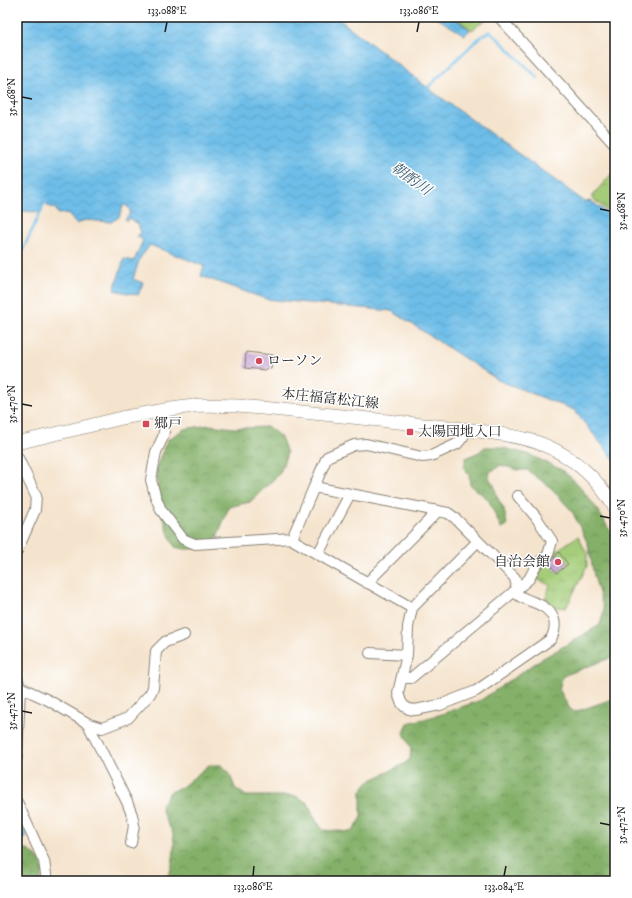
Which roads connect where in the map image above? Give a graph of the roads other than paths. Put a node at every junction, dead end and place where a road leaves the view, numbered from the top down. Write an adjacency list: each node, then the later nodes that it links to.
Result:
1 (499, 17): 2 (street)
2 (615, 145)
3 (164, 410): 4 (main road, 本庄福富松江線); 5 (main road, 本庄福富松江線); 12 (street)
4 (465, 429): 7 (street); 10 (main road, 本庄福富松江線)
5 (17, 443)
6 (17, 456): 14 (street)
7 (314, 487): 8 (street); 12 (street)
8 (350, 494): 11 (street); 15 (street)
9 (518, 496): 17 (street)
10 (615, 508)
11 (438, 512): 13 (street); 16 (street)
12 (292, 538): 15 (street)
13 (478, 541): 17 (street); 18 (street)
14 (17, 551)
15 (318, 554): 16 (street)
16 (367, 583): 18 (street)
17 (516, 589): 22 (street); 22 (street)
18 (412, 608): 21 (street)
19 (184, 636): 24 (street)
20 (370, 653): 21 (street)
21 (407, 655): 22 (street)
22 (403, 678)
23 (19, 682): 24 (street); 25 (street)
24 (90, 724): 27 (street)
25 (17, 757)
26 (17, 802): 28 (street)
27 (131, 843)
28 (47, 881)

